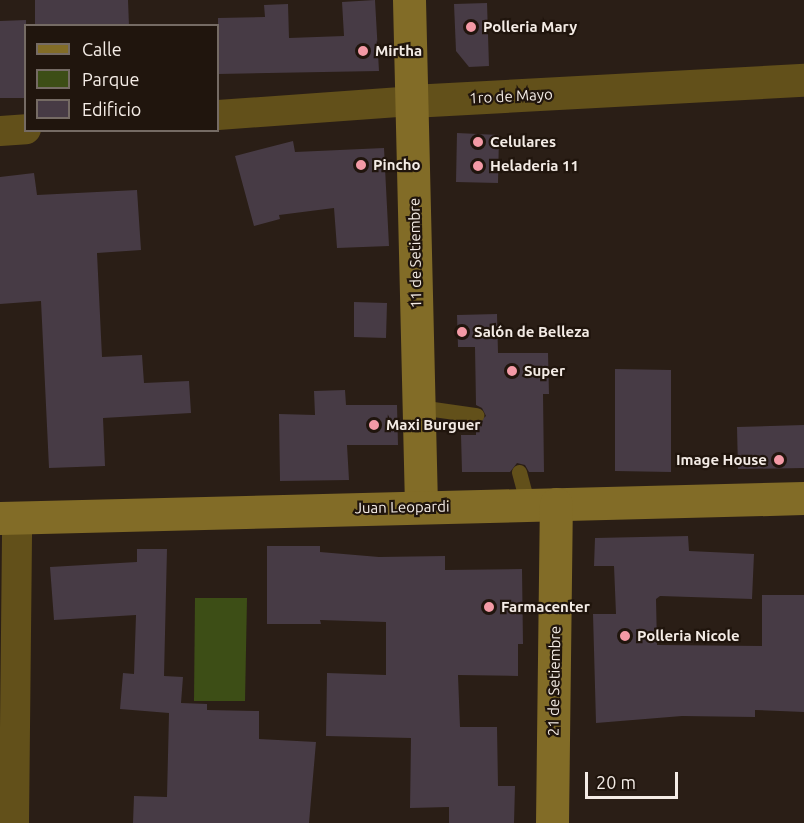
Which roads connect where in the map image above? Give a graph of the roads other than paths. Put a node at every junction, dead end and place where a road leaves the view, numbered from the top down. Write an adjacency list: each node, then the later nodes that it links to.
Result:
1 (409, 0): 3 (main road, 11 de Setiembre)
2 (804, 80): 3 (street, 1ro de Mayo)
3 (411, 101): 4 (street, 1ro de Mayo); 7 (main road, 11 de Setiembre)
4 (219, 115)
5 (24, 129): 6 (street)
6 (0, 131)
7 (419, 407): 8 (lane); 12 (main road, 11 de Setiembre)
8 (476, 415)
9 (519, 472): 11 (lane)
10 (804, 498): 11 (main road, Juan Leopardi)
11 (542, 504): 12 (main road, Juan Leopardi); 15 (main road, 21 de Setiembre)
12 (421, 507): 13 (main road, Juan Leopardi)
13 (9, 517): 14 (street)
14 (14, 823)
15 (552, 823)

